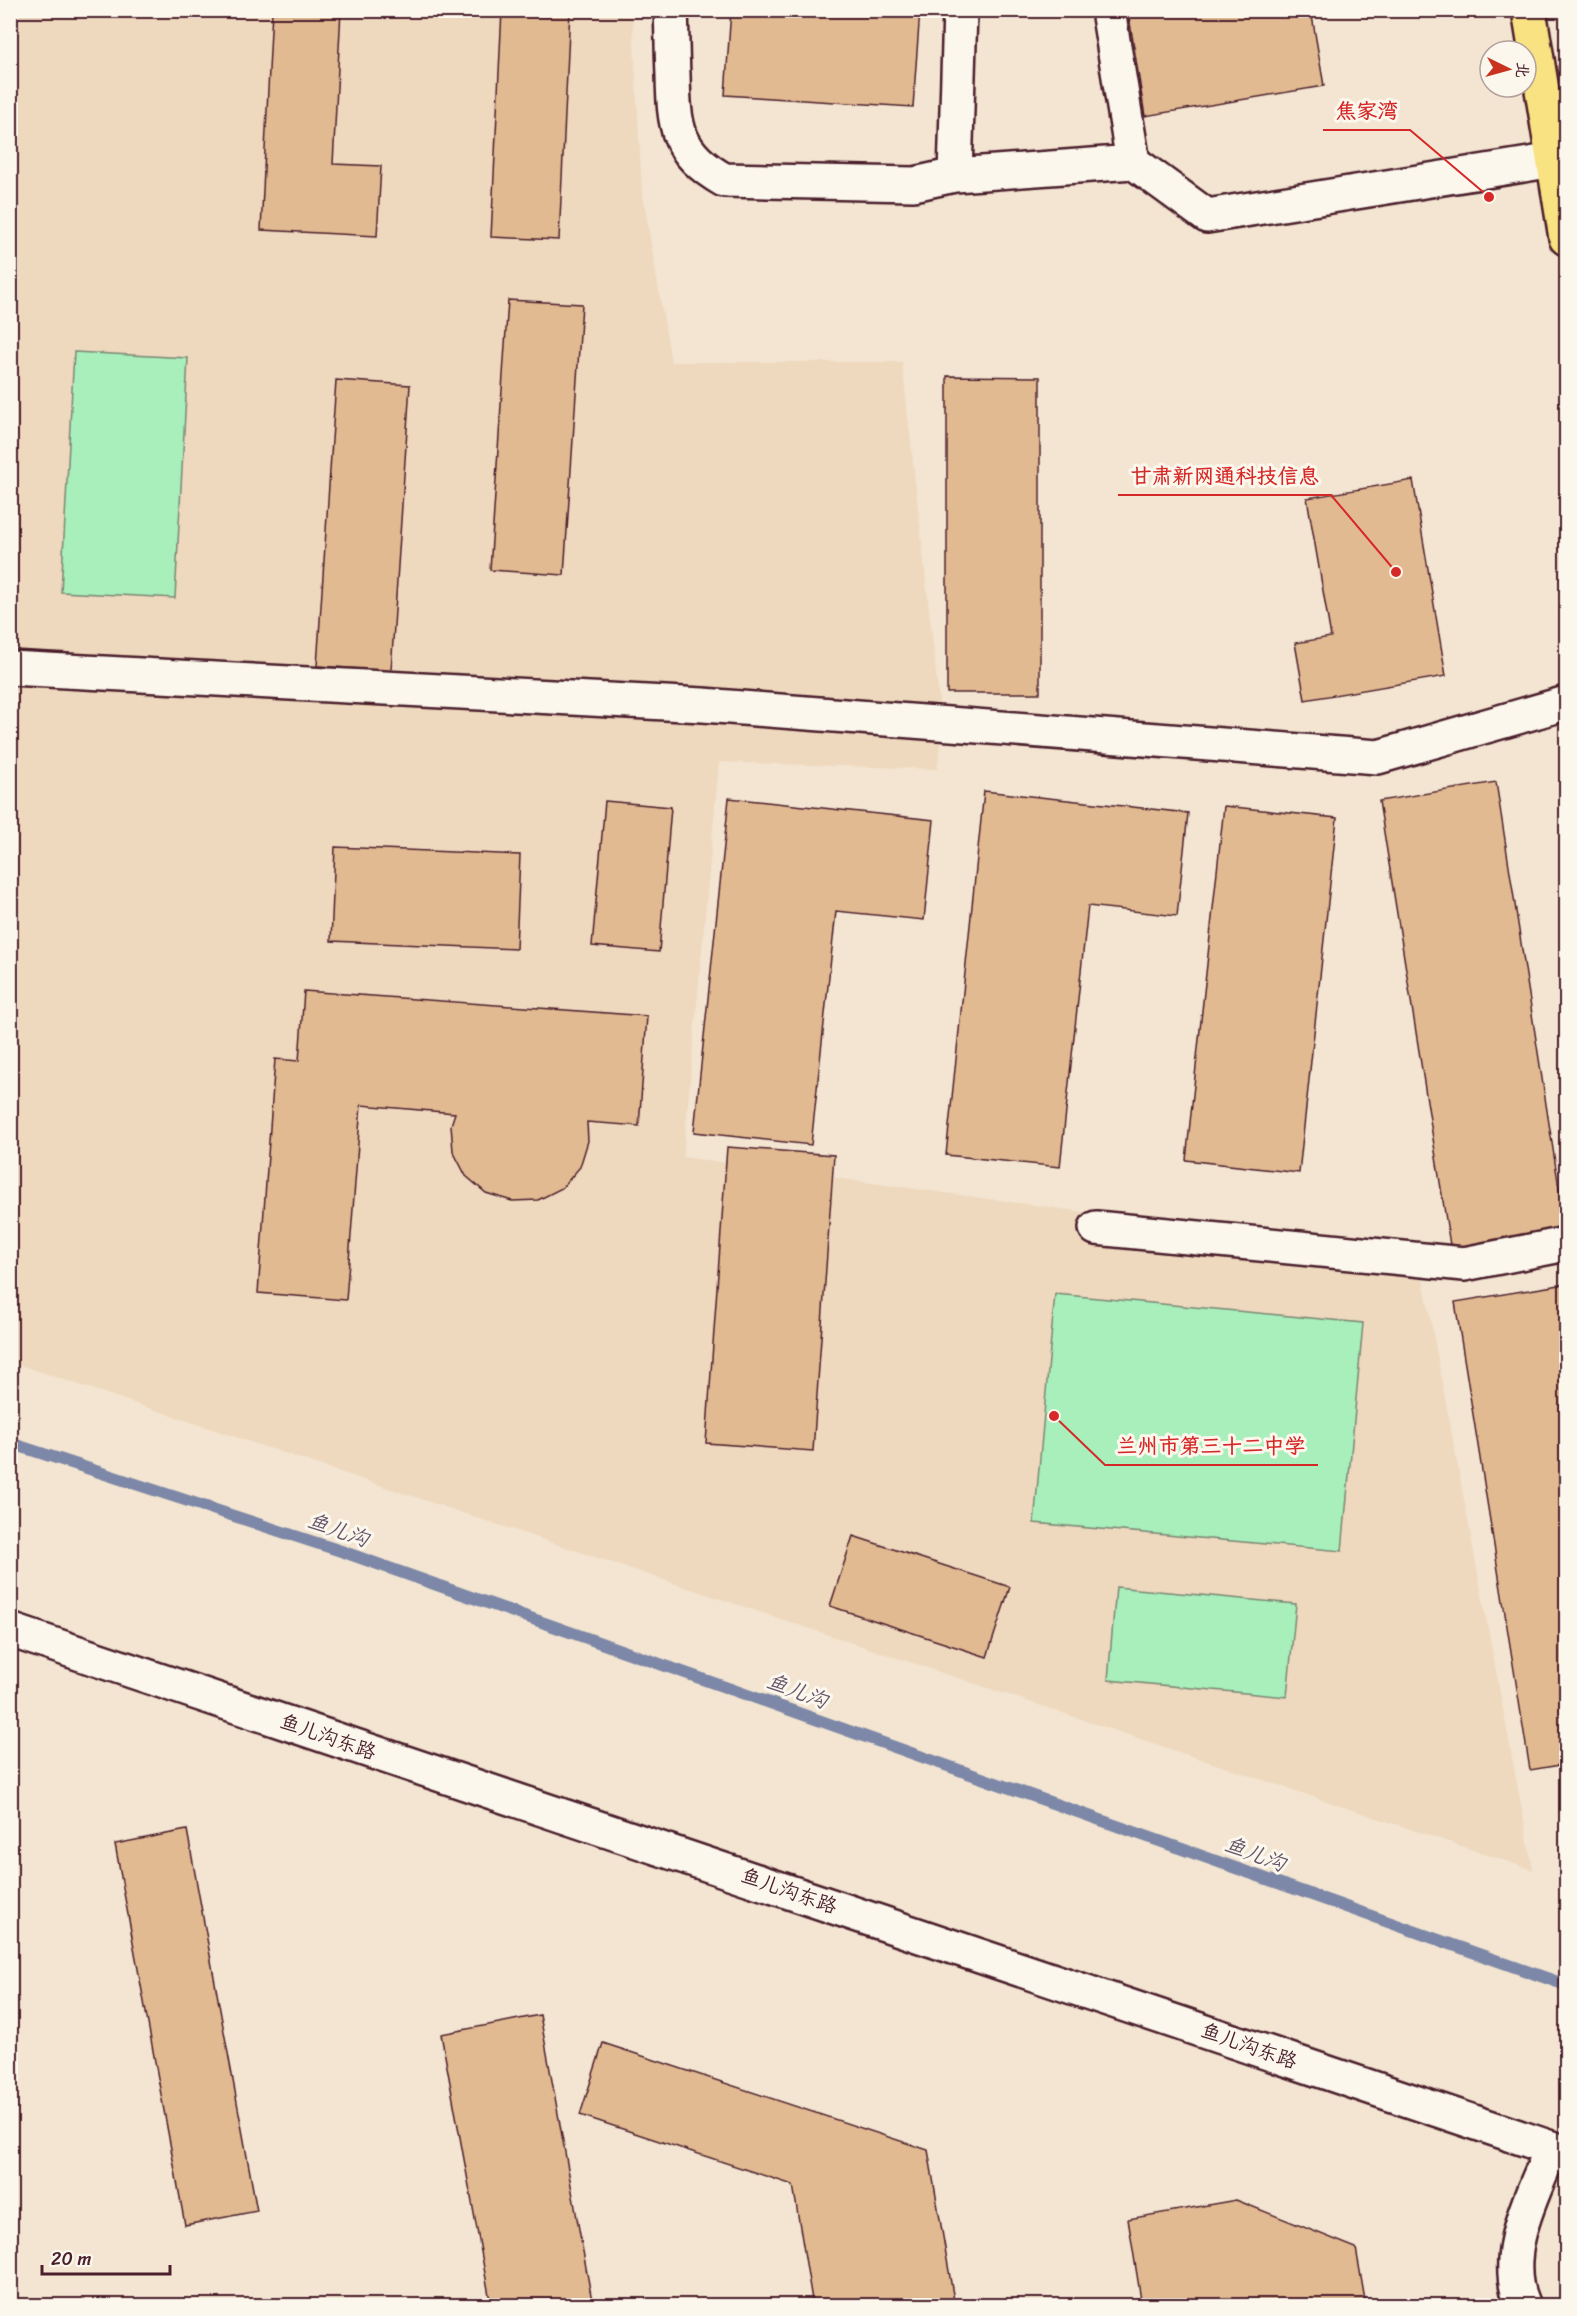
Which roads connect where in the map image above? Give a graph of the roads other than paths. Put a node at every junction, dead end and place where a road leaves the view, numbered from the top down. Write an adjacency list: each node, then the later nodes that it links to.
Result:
1 (671, 10): 7 (street)
2 (960, 10): 7 (street)
3 (1108, 10): 6 (street)
4 (1529, 10): 5 (main road)
5 (1554, 160): 6 (street); 8 (main road)
6 (1133, 162): 7 (street)
7 (955, 175)
8 (1566, 238)
9 (10, 668): 10 (street)
10 (1566, 703)
11 (1095, 1228): 12 (street)
12 (1566, 1244)
13 (10, 1630): 14 (street, 鱼儿沟东路)
14 (1559, 2151): 15 (street)
15 (1523, 2306)

